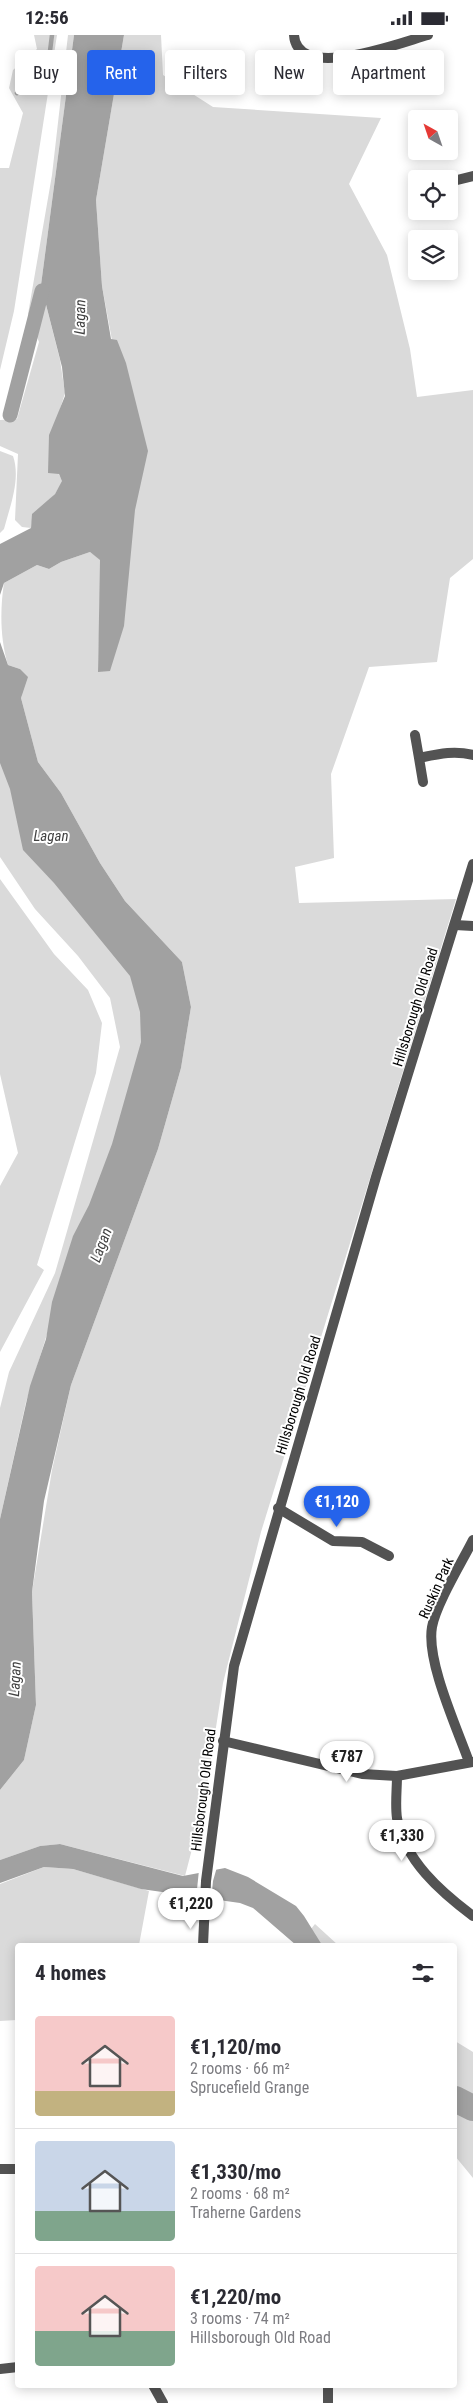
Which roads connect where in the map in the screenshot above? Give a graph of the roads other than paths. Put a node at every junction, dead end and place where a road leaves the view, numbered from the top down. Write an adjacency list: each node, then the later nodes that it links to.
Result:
1 (294, 35): 2 (street)
2 (428, 35)
3 (473, 177): 4 (street)
4 (458, 180)
5 (415, 735): 7 (street)
6 (473, 755): 7 (street)
7 (419, 758): 8 (street)
8 (423, 782)
9 (473, 864): 10 (street, Hillsborough Old Road)
10 (456, 925): 11 (street); 12 (street, Hillsborough Old Road)
11 (473, 926)
12 (278, 1509): 14 (street); 15 (street, Hillsborough Old Road)
13 (473, 1540): 16 (street, Ruskin Park)
14 (389, 1556)
15 (223, 1741): 17 (street); 19 (street, Hillsborough Old Road)
16 (471, 1762): 17 (street)
17 (398, 1776): 18 (street)
18 (473, 1916)
19 (203, 1943)
20 (0, 2169): 21 (street)
21 (15, 2169)
22 (15, 2367): 23 (street)
23 (0, 2369)
24 (156, 2388): 26 (street)
25 (328, 2388): 27 (street)
26 (163, 2403)
27 (328, 2403)

